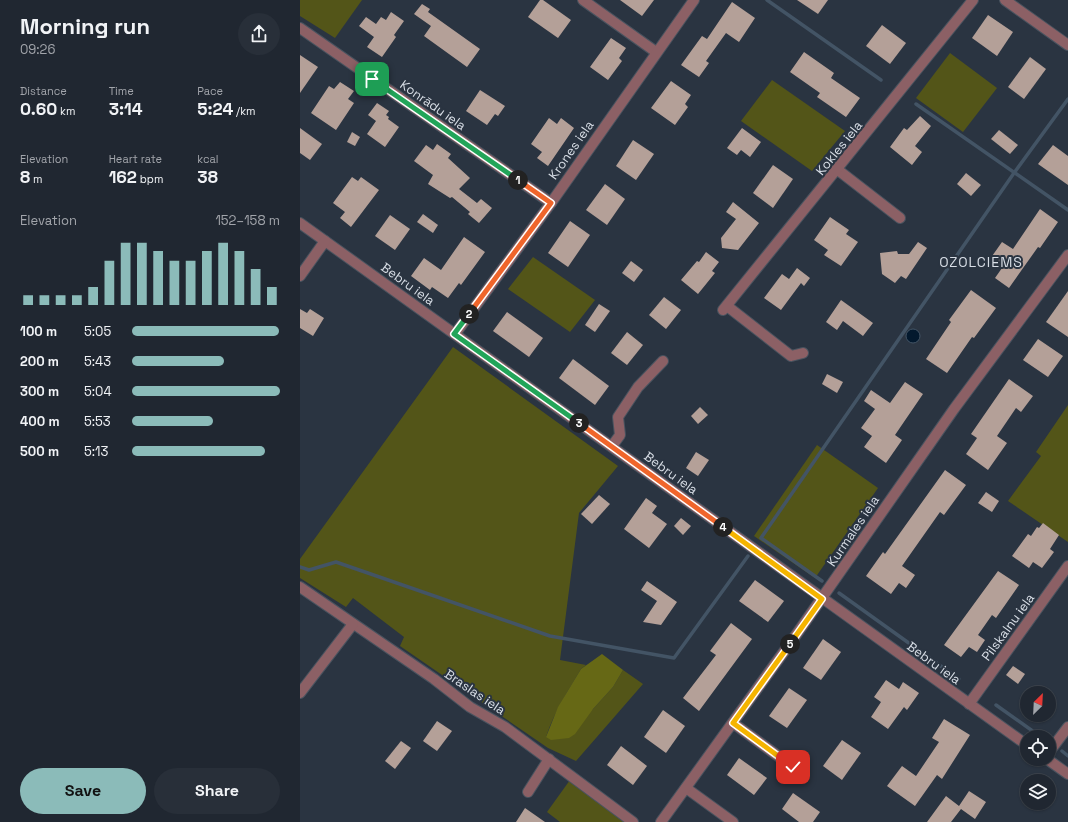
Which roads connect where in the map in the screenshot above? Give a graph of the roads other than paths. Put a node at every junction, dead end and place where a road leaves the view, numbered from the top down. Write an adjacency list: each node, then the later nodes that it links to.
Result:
1 (583, 0): 7 (street)
2 (694, 0): 7 (street, Krones iela)
3 (973, 0): 8 (street, Kokles iela)
4 (1005, 0): 6 (street)
5 (300, 28): 9 (street, Konrādu iela)
6 (1068, 44)
7 (656, 52): 9 (street, Krones iela)
8 (838, 170): 10 (street); 16 (street, Kokles iela)
9 (551, 203): 15 (street, Krones iela)
10 (900, 218)
11 (300, 223): 12 (street, Bebru iela)
12 (325, 241): 14 (street); 15 (street, Bebru iela)
13 (1068, 255): 21 (street, Kurmales iela)
14 (300, 276)
15 (454, 334): 18 (street, Bebru iela)
16 (803, 353)
17 (663, 361): 18 (street)
18 (612, 446): 21 (street, Bebru iela)
19 (1068, 566): 24 (street, Pilskalnu iela)
20 (300, 587): 22 (street, Braslas iela)
21 (822, 599): 24 (street, Bebru iela); 25 (street, Kurmales iela)
22 (353, 624): 23 (street); 29 (street, Braslas iela)
23 (300, 693)
24 (968, 704): 27 (street, Bebru iela)
25 (733, 723): 31 (street); 33 (street, Kurmales iela)
26 (1068, 727): 28 (street)
27 (1020, 740)
28 (1056, 743)
29 (549, 759): 34 (street); 35 (street, Braslas iela)
30 (1056, 765): 32 (street)
31 (793, 767)
32 (1068, 774)
33 (686, 788): 36 (street, Kurmales iela); 37 (street)
34 (528, 792)
35 (633, 822)
36 (661, 822)
37 (733, 822)

